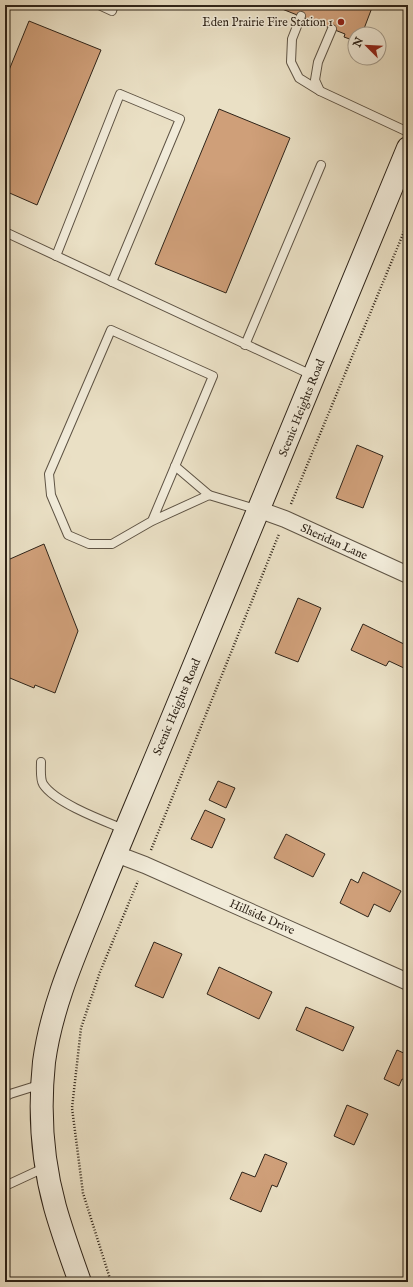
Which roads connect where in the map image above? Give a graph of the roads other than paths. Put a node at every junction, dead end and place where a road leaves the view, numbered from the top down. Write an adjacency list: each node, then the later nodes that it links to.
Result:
1 (99, 5): 2 (lane)
2 (114, 5)
3 (301, 16): 5 (lane)
4 (332, 28): 5 (lane)
5 (320, 91): 6 (lane)
6 (408, 132)
7 (408, 148): 9 (street, Scenic Heights Road)
8 (321, 165): 13 (lane)
9 (403, 176): 14 (street, Scenic Heights Road)
10 (5, 232): 11 (lane)
11 (56, 256): 12 (lane); 12 (lane)
12 (112, 282): 13 (lane)
13 (245, 345): 14 (lane)
14 (314, 377): 17 (street, Scenic Heights Road)
15 (175, 466): 16 (lane); 18 (lane); 18 (lane)
16 (209, 495): 17 (lane); 18 (lane)
17 (260, 510): 19 (street, Sheridan Lane); 21 (street, Scenic Heights Road)
18 (152, 521)
19 (408, 575)
20 (41, 762): 21 (lane)
21 (126, 830): 22 (street, Scenic Heights Road)
22 (116, 854): 23 (street, Hillside Drive); 24 (street, Scenic Heights Road)
23 (408, 982)
24 (42, 1084): 25 (lane); 26 (street, Scenic Heights Road)
25 (5, 1097)
26 (46, 1167): 27 (lane); 28 (street, Scenic Heights Road)
27 (5, 1186)
28 (80, 1282)

